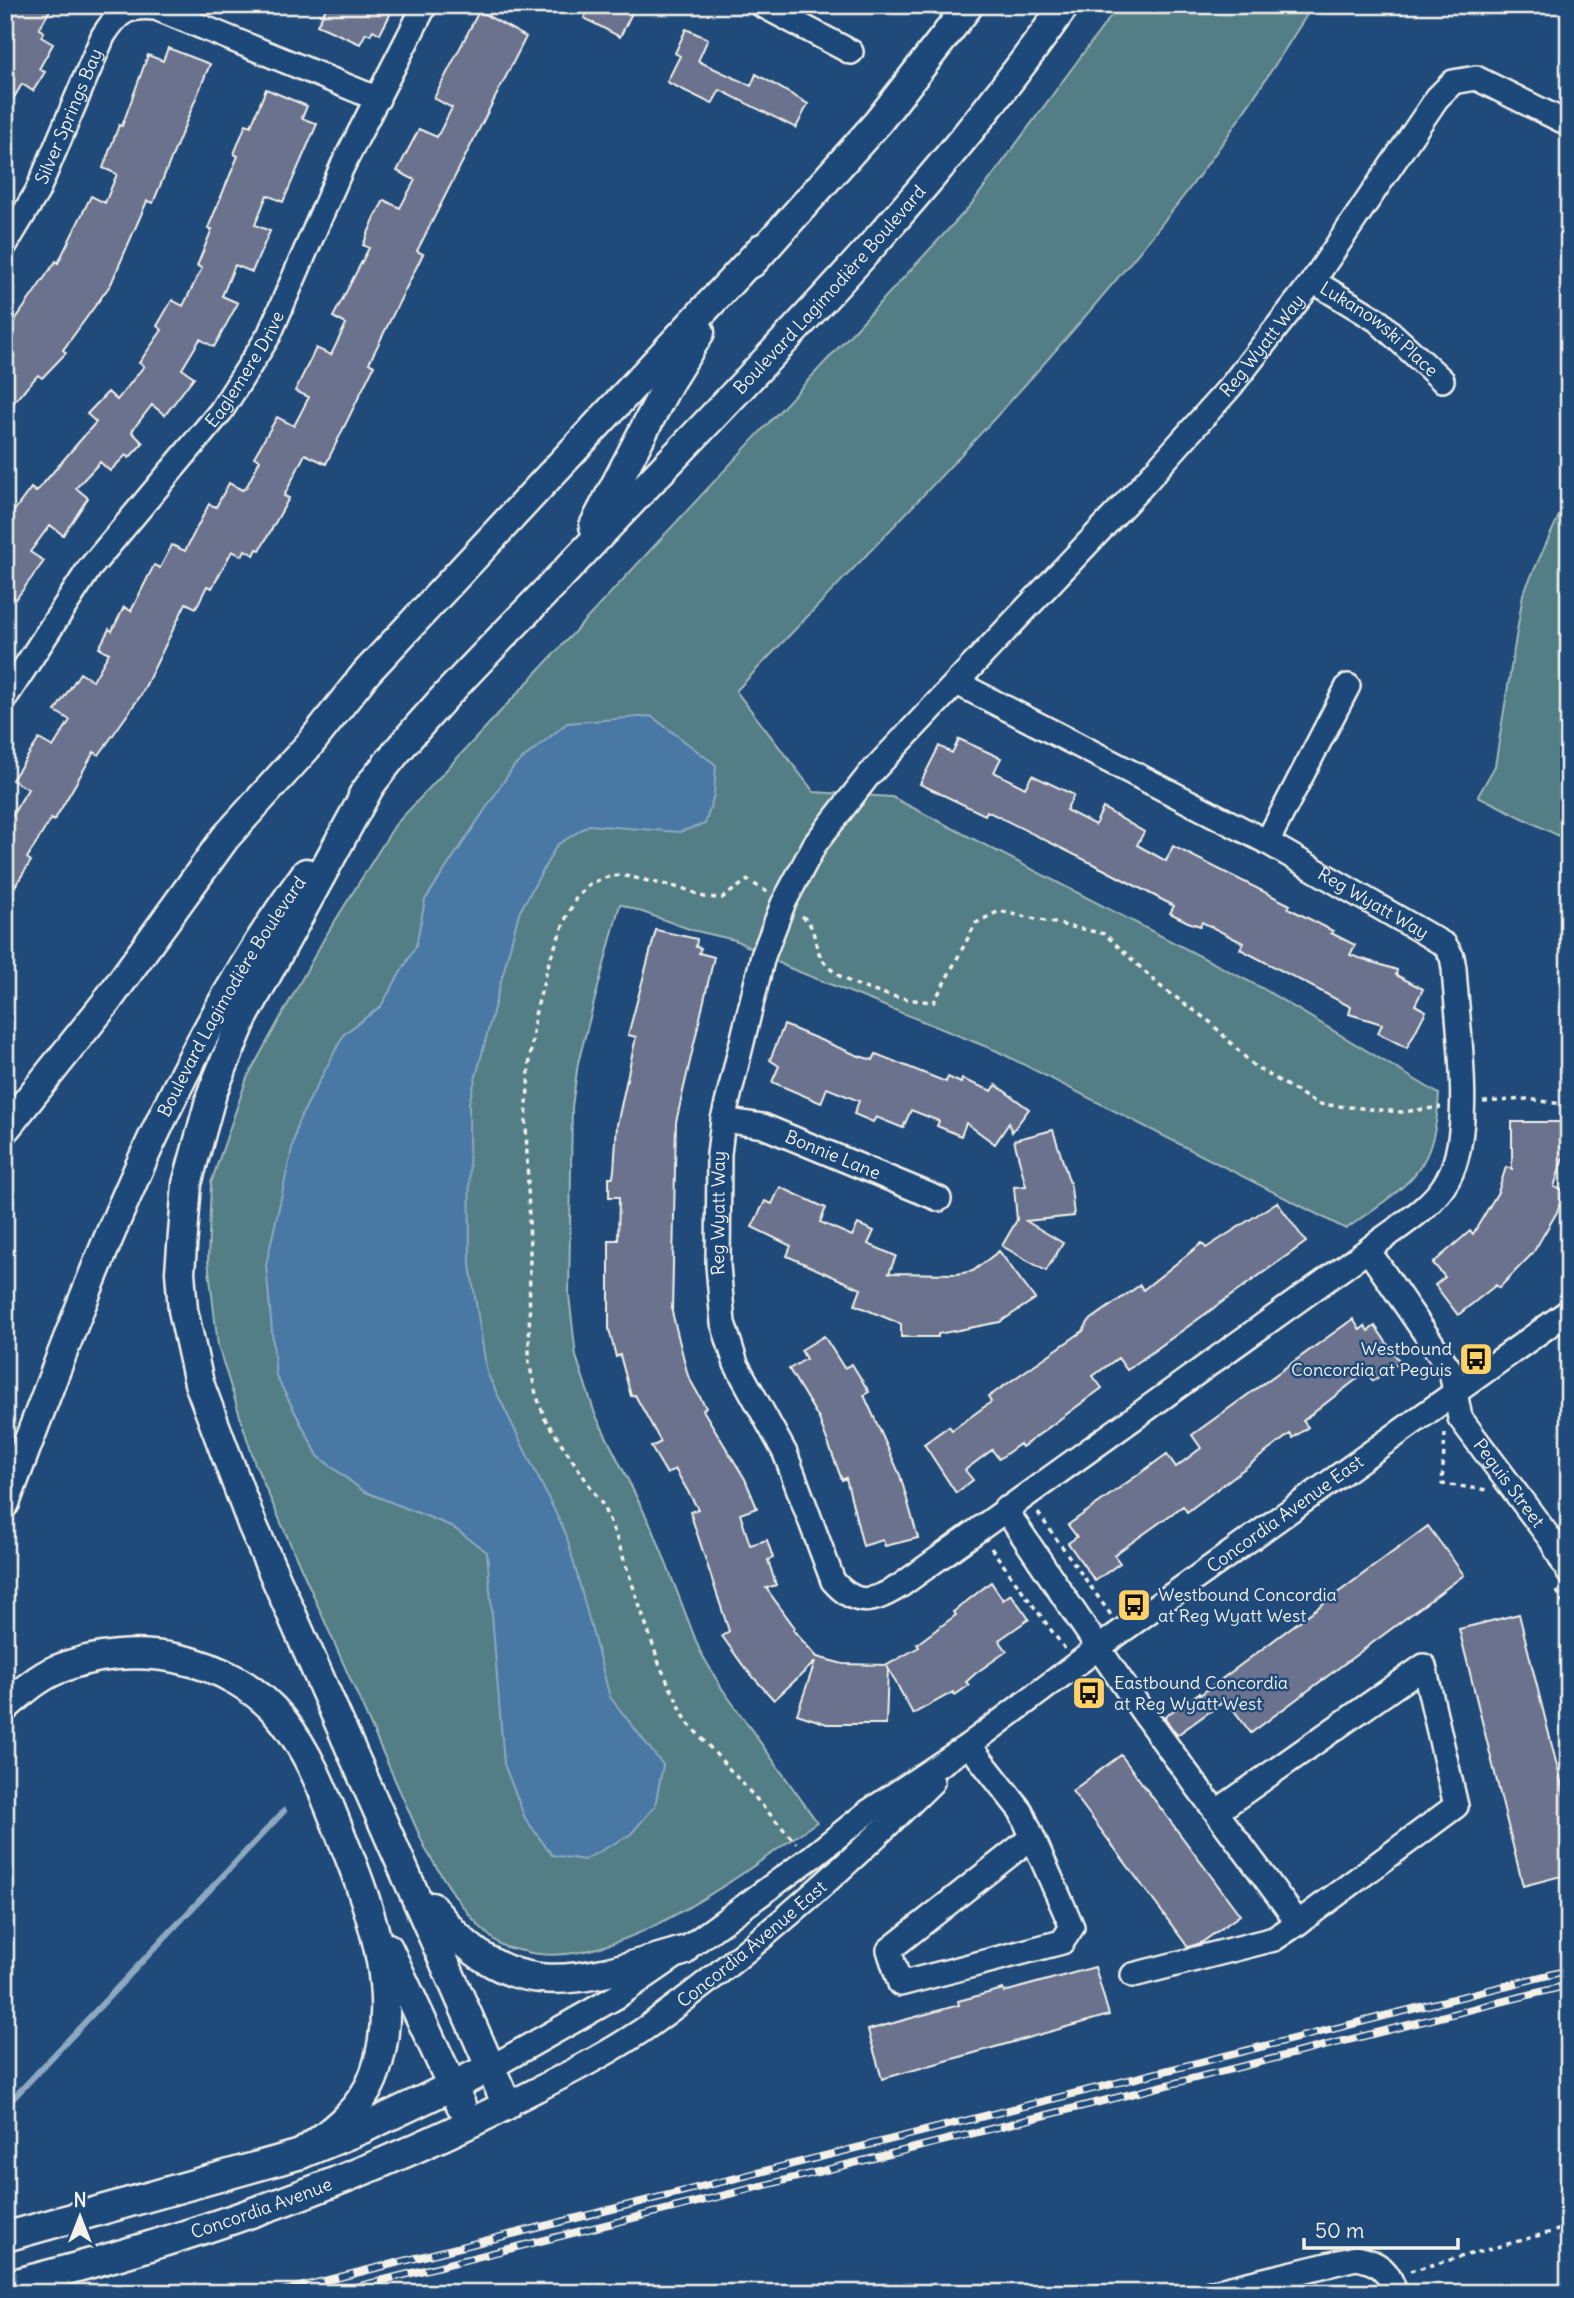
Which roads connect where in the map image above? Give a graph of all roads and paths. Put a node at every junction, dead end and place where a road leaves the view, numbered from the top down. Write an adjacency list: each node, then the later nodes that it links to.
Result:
1 (425, 5): 6 (street, Eaglemere Drive)
2 (762, 5): 5 (street)
3 (969, 5): 9 (main road, Boulevard Lagimodière Boulevard)
4 (1065, 5): 12 (main road, Boulevard Lagimodière Boulevard)
5 (851, 52)
6 (378, 99): 8 (street, Silver Springs Bay); 15 (street, Eaglemere Drive)
7 (1569, 124): 10 (street, Reg Wyatt Way)
8 (5, 245)
9 (762, 248): 12 (main road, Boulevard Lagimodière Boulevard); 22 (main road)
10 (1313, 281): 11 (street, Lukanowski Place); 13 (street, Reg Wyatt Way)
11 (1442, 380)
12 (576, 560): 16 (main road, Boulevard Lagimodière Boulevard)
13 (957, 683): 17 (street, Reg Wyatt Way); 18 (street, Reg Wyatt Way)
14 (1348, 686): 17 (street)
15 (5, 698)
16 (372, 782): 30 (main road, Boulevard Lagimodière Boulevard); 45 (main road)
17 (1268, 842): 19 (street, Reg Wyatt Way)
18 (783, 902): 19 (path); 21 (street, Reg Wyatt Way); 44 (path)
19 (1462, 1100): 20 (path); 24 (street, Reg Wyatt Way)
20 (1569, 1105)
21 (723, 1120): 23 (street, Bonnie Lane); 32 (street, Reg Wyatt Way)
22 (5, 1129)
23 (939, 1199)
24 (1368, 1250): 26 (street); 29 (street, Reg Wyatt Way)
25 (1569, 1311): 26 (street, Concordia Avenue East)
26 (1453, 1393): 27 (street, Concordia Avenue East); 33 (street, Peguis Street)
27 (1432, 1408): 28 (path); 36 (street, Concordia Avenue East)
28 (1490, 1490)
29 (1025, 1494): 31 (street, Reg Wyatt Way); 35 (path)
30 (5, 1503)
31 (1005, 1508): 32 (street, Reg Wyatt Way); 36 (street)
32 (977, 1529): 37 (path)
33 (1560, 1577): 34 (path)
34 (1569, 1614)
35 (1112, 1616)
36 (1098, 1648): 41 (street, Concordia Avenue East); 42 (street)
37 (1065, 1650)
38 (40, 1680): 39 (main road); 40 (main road); 46 (main road)
39 (5, 1692)
40 (5, 1707)
41 (969, 1745): 43 (street); 48 (street, Concordia Avenue East); 52 (street, Concordia Avenue East)
42 (1216, 1812): 47 (street); 47 (street)
43 (1032, 1837): 43 (street)
44 (798, 1845)
45 (409, 1878): 48 (main road); 50 (main road)
46 (370, 1907): 51 (main road); 54 (main road)
47 (1298, 1923): 49 (street)
48 (683, 1951): 50 (street, Concordia Avenue East)
49 (1133, 1975)
50 (490, 2068): 51 (main road); 52 (main road)
51 (453, 2088): 53 (main road); 54 (main road)
52 (507, 2105): 53 (main road, Concordia Avenue)
53 (470, 2124): 58 (main road, Concordia Avenue)
54 (301, 2154): 56 (main road)
55 (1569, 2227): 57 (path)
56 (5, 2237)
57 (1393, 2284): 59 (street)
58 (5, 2286)
59 (1210, 2293)

